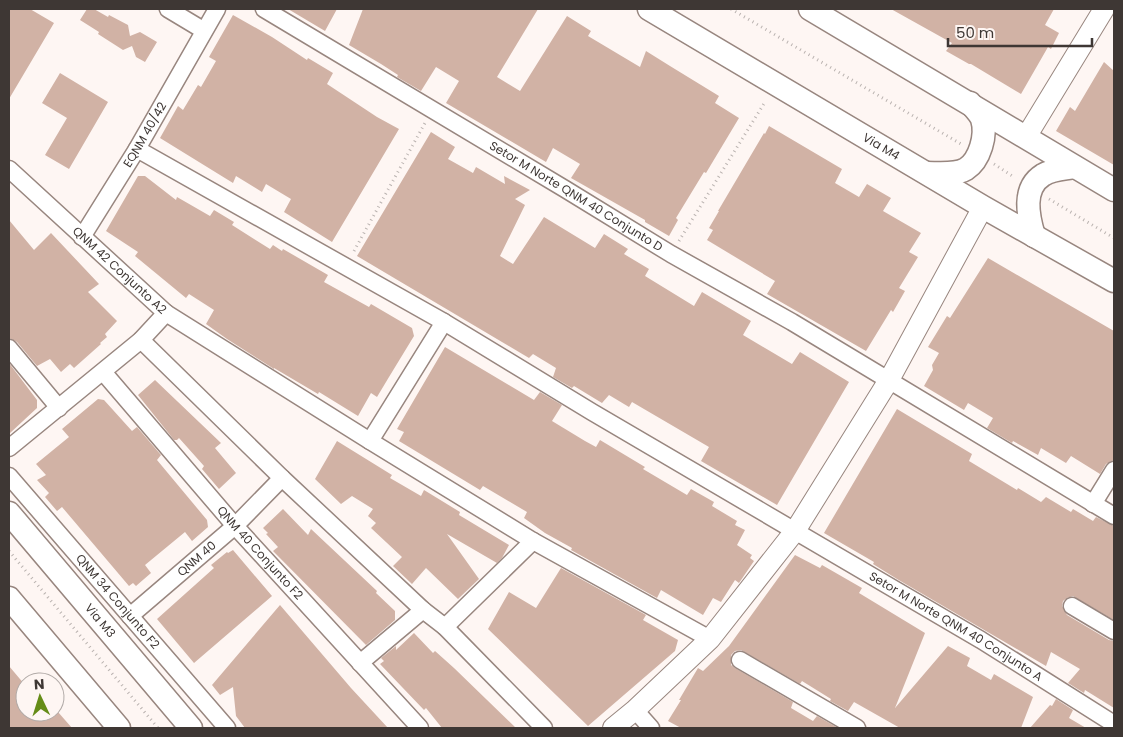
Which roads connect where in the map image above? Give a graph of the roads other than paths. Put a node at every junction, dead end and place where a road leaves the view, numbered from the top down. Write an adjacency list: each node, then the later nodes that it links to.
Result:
1 (168, 9): 7 (street)
2 (217, 9): 7 (street, EQNM 40/42)
3 (264, 9): 24 (street, Setor M Norte QNM 40 Conjunto D)
4 (649, 9): 13 (main road, Via M4)
5 (810, 9): 8 (main road)
6 (1104, 9): 9 (street)
7 (203, 30): 10 (street, EQNM 40/42)
8 (970, 103): 9 (main road); 13 (main road)
9 (1026, 138): 11 (main road)
10 (137, 148): 17 (street, EQNM 40/42); 20 (street, Setor M Norte QNM 40 Conjunto A)
11 (1074, 167): 14 (main road); 16 (main road)
12 (9, 169): 17 (street, QNM 42 Conjunto A2)
13 (927, 173): 15 (main road, Via M4)
14 (1114, 190)
15 (983, 207): 16 (main road, Via M4); 24 (street)
16 (1034, 236): 18 (main road, Via M4)
17 (82, 237): 19 (street, QNM 42 Conjunto A2)
18 (1114, 281)
19 (166, 313): 21 (street, QNM 42 Conjunto A2); 26 (street)
20 (444, 322): 26 (street); 35 (street, Setor M Norte QNM 40 Conjunto A)
21 (141, 340): 23 (street, QNM 42 Conjunto A2); 30 (street)
22 (9, 348): 25 (street)
23 (104, 372): 25 (street, QNM 42 Conjunto A2); 34 (street, QNM 40 Conjunto F2)
24 (889, 380): 31 (street, Setor M Norte QNM 40 Conjunto D); 35 (street)
25 (59, 408): 27 (street, QNM 42 Conjunto A2)
26 (370, 441): 36 (street)
27 (9, 448)
28 (1114, 470): 31 (street)
29 (9, 476): 40 (street, QNM 34 Conjunto F2)
30 (282, 478): 34 (street, QNM 40); 39 (street)
31 (1093, 504): 33 (street, Setor M Norte QNM 40 Conjunto D)
32 (9, 513): 49 (main road, Via M3)
33 (1114, 516)
34 (235, 526): 40 (street, QNM 40); 45 (street, QNM 40 Conjunto F2)
35 (795, 531): 43 (street); 47 (street, Setor M Norte QNM 40 Conjunto A)
36 (533, 541): 41 (street); 43 (street)
37 (9, 598): 48 (main road)
38 (1072, 606): 42 (street)
39 (423, 610): 41 (street); 45 (street)
40 (130, 616): 50 (street, QNM 34 Conjunto F2)
41 (445, 627): 52 (street)
42 (1114, 631)
43 (710, 639): 46 (street)
44 (740, 660): 55 (street)
45 (360, 663): 51 (street, QNM 40 Conjunto F2)
46 (635, 710): 53 (street); 54 (street)
47 (1111, 724)
48 (119, 728)
49 (191, 728)
50 (227, 728)
51 (420, 728)
52 (544, 728)
53 (613, 728)
54 (651, 728)
55 (857, 728)

